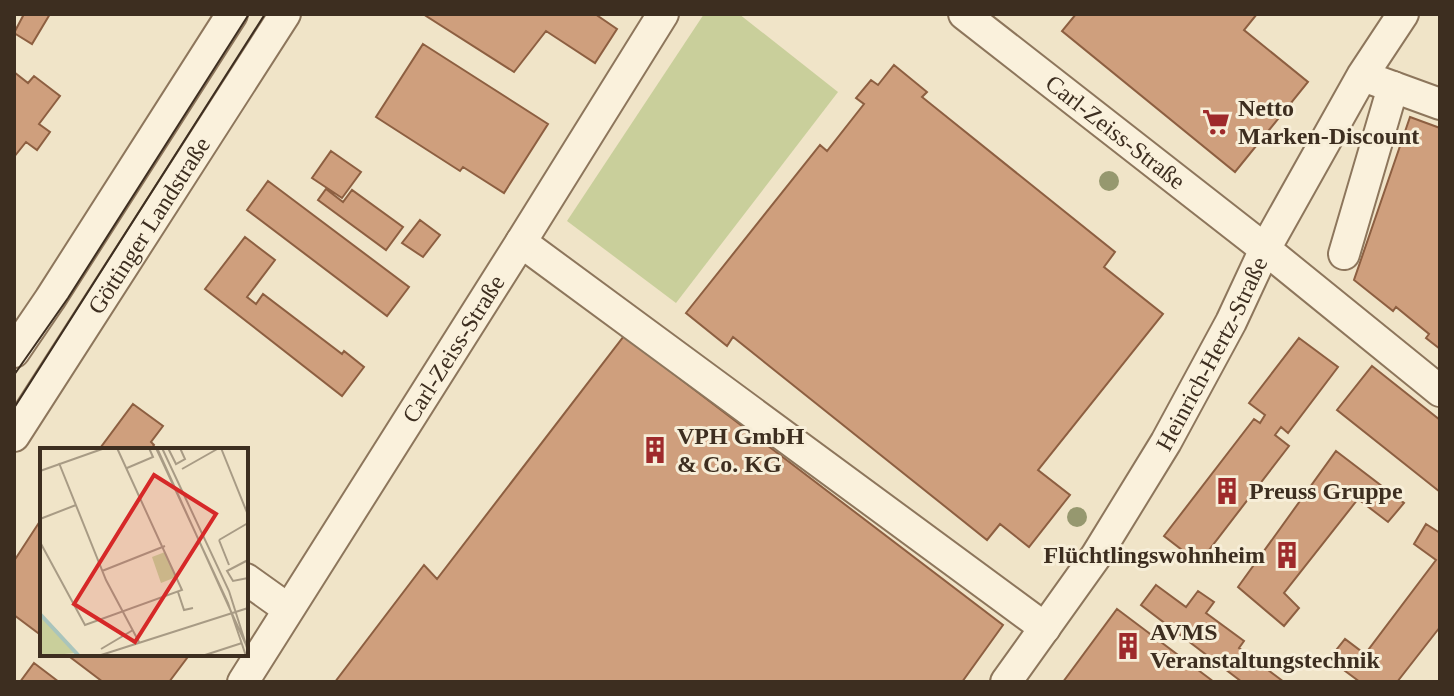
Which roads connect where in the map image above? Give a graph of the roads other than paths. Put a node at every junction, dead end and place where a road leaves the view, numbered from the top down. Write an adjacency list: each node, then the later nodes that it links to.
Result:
1 (232, 14): 12 (street, Göttinger Landstraße)
2 (285, 14): 14 (street, Göttinger Landstraße)
3 (663, 14): 9 (street, Carl-Zeiss-Straße)
4 (964, 14): 10 (street, Carl-Zeiss-Straße)
5 (1403, 14): 6 (street, Heinrich-Hertz-Straße)
6 (1362, 76): 7 (street); 10 (street, Heinrich-Hertz-Straße)
7 (1393, 87): 8 (street); 11 (street)
8 (1440, 104)
9 (521, 242): 16 (street, Carl-Zeiss-Straße); 17 (street)
10 (1265, 249): 13 (street, Carl-Zeiss-Straße); 17 (street, Heinrich-Hertz-Straße)
11 (1344, 254)
12 (14, 352)
13 (1440, 391)
14 (14, 436)
15 (248, 580): 16 (street)
16 (288, 609): 18 (street, Carl-Zeiss-Straße)
17 (1045, 628): 19 (street, Heinrich-Hertz-Straße)
18 (243, 682)
19 (1006, 682)

